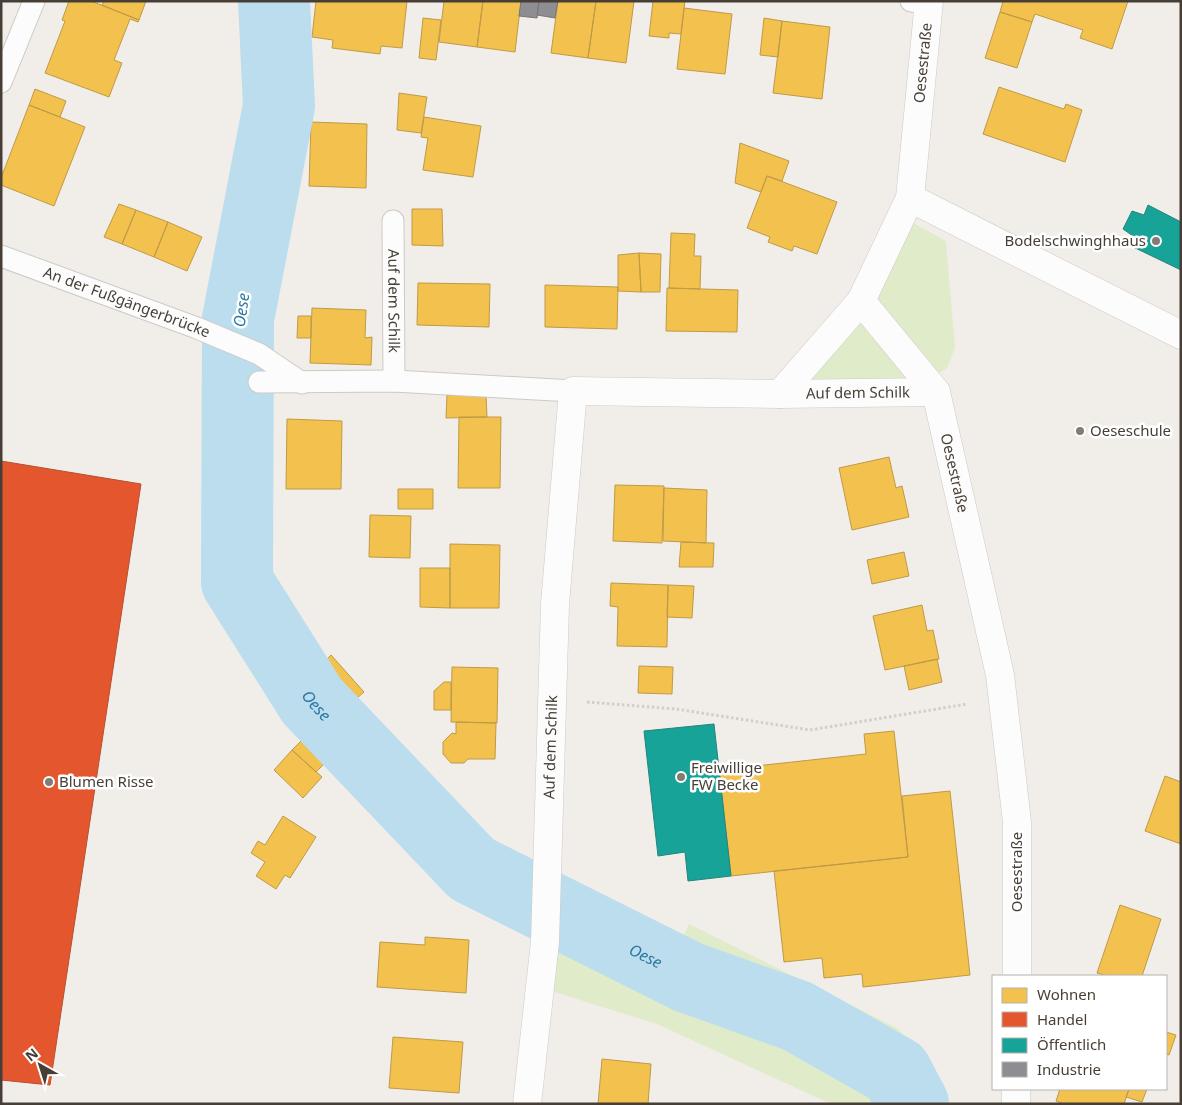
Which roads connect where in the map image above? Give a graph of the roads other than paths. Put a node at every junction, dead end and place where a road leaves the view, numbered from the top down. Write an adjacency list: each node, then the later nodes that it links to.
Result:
1 (34, 1): 3 (lane)
2 (923, 2): 4 (street, Oesestraße)
3 (1, 82)
4 (910, 198): 7 (street, Oesestraße); 8 (street)
5 (393, 221): 9 (lane, Auf dem Schilk)
6 (1, 256): 11 (lane, An der Fußgängerbrücke)
7 (861, 301): 13 (street, Oesestraße); 14 (street, Auf dem Schilk)
8 (1181, 335)
9 (394, 381): 11 (lane, Auf dem Schilk); 12 (lane, Auf dem Schilk)
10 (259, 382): 11 (lane, Auf dem Schilk)
11 (302, 383)
12 (573, 391): 14 (street, Auf dem Schilk); 17 (street, Auf dem Schilk)
13 (936, 392): 14 (street, Auf dem Schilk); 15 (street, Oesestraße)
14 (780, 394)
15 (1017, 975)
16 (1016, 1090): 18 (street)
17 (527, 1104)
18 (1016, 1104)

